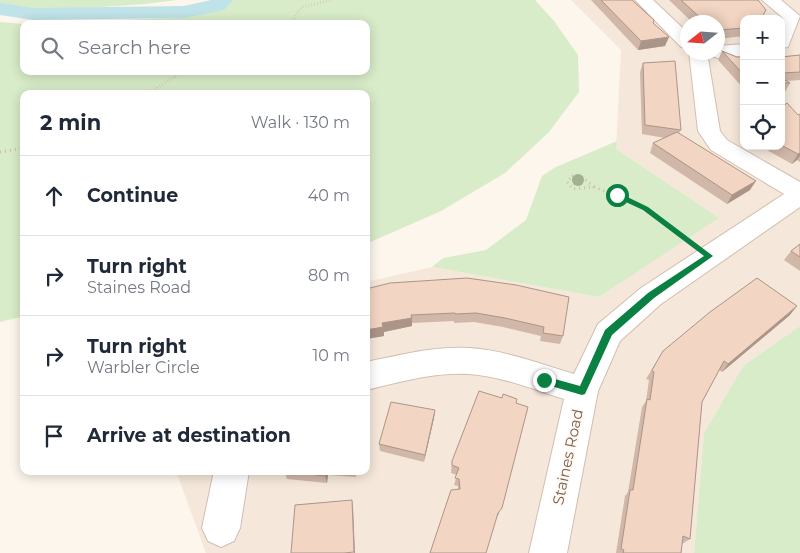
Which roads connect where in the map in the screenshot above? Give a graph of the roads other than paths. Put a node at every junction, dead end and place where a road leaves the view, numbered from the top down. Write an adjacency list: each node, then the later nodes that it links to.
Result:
1 (643, 0): 3 (street)
2 (770, 0): 4 (street)
3 (680, 31)
4 (785, 34)
5 (725, 50): 6 (street)
6 (740, 50)
7 (704, 60): 8 (street)
8 (800, 194): 10 (street, Staines Road)
9 (370, 375): 10 (street)
10 (582, 391): 13 (street, Staines Road)
11 (231, 475): 12 (street)
12 (221, 528)
13 (548, 553)

